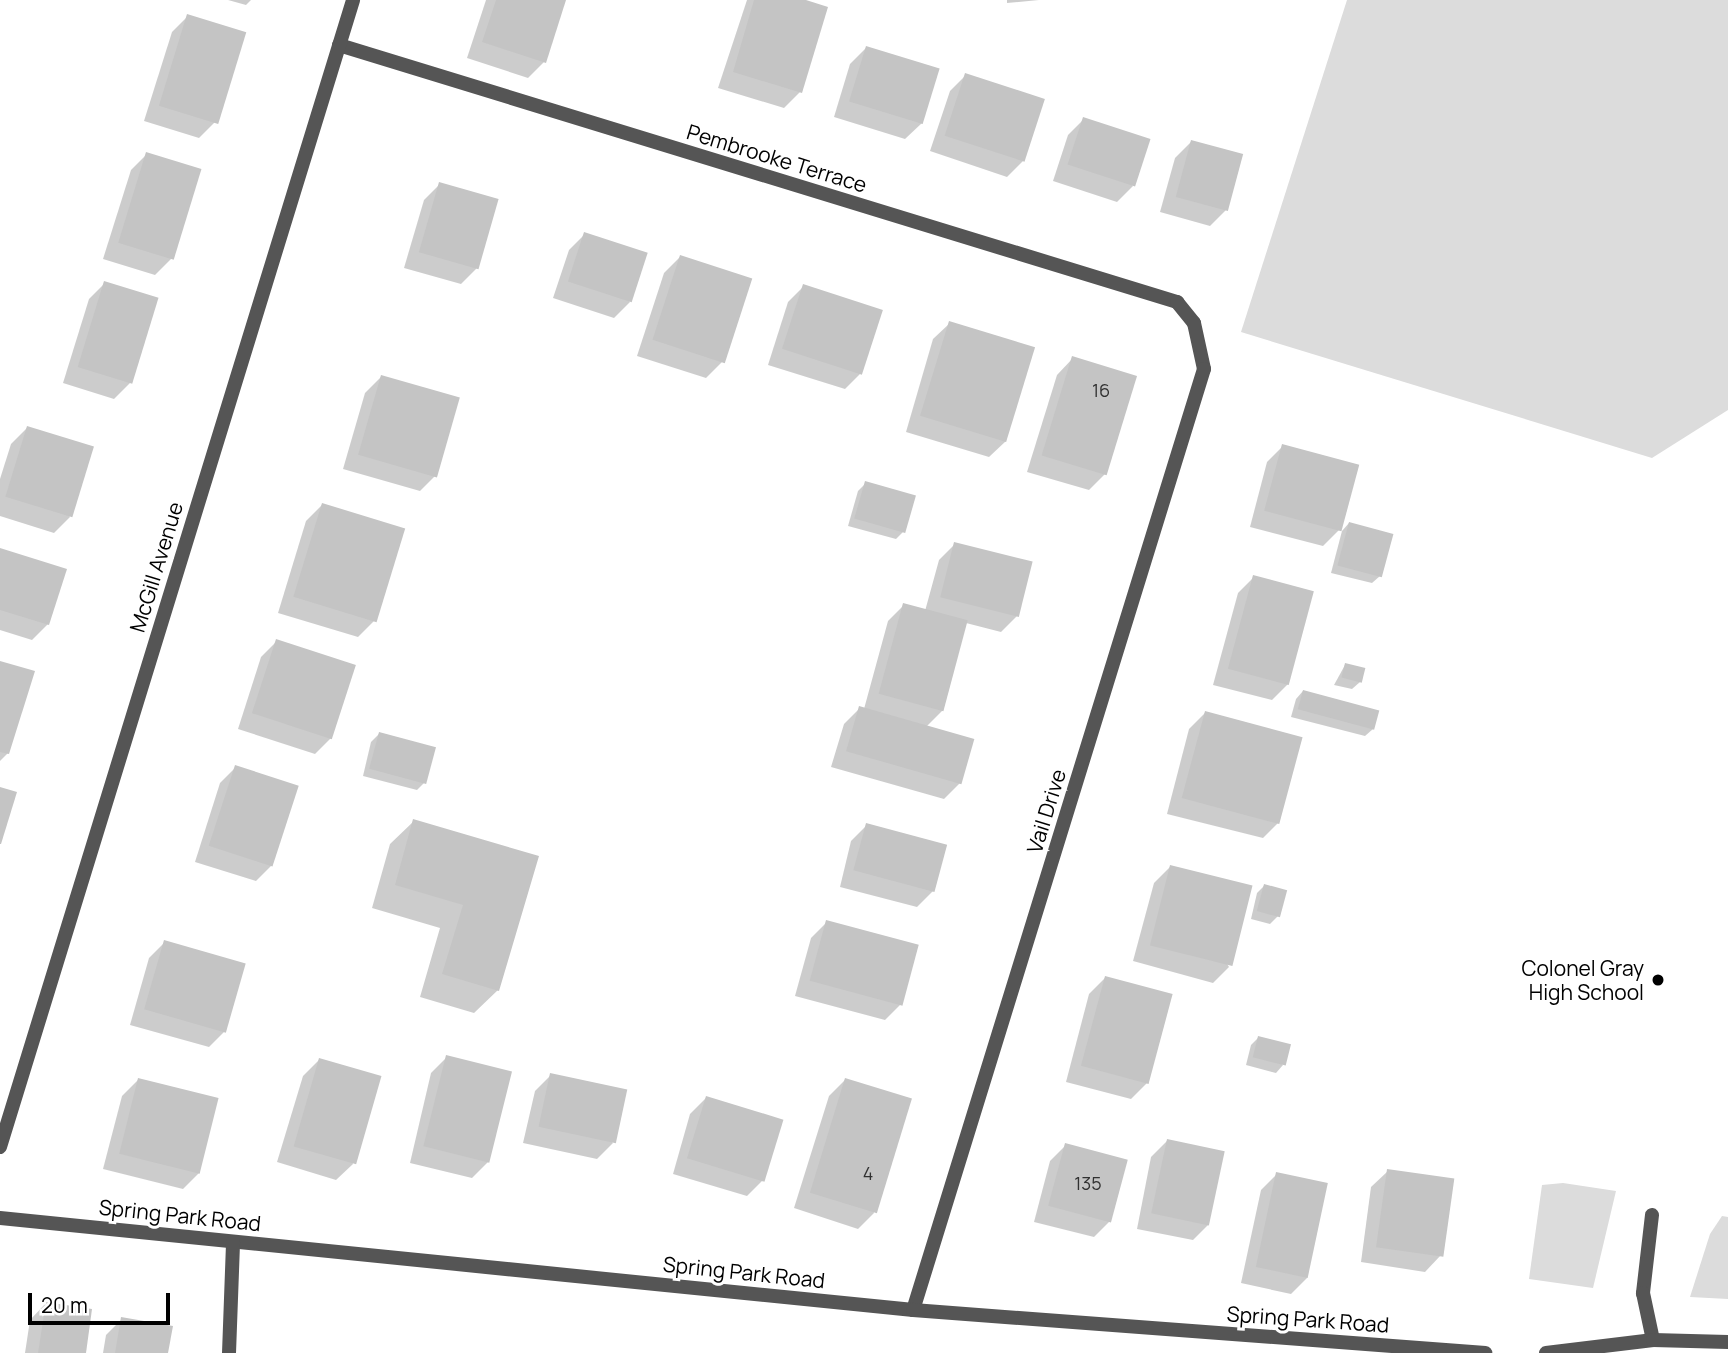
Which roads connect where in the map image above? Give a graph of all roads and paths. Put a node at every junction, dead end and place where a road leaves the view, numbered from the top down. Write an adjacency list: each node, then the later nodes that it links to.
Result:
1 (353, 0): 2 (street, McGill Avenue)
2 (339, 45): 3 (street, Pembrooke Terrace); 4 (street, McGill Avenue)
3 (1194, 323): 8 (street, Vail Drive)
4 (0, 1147)
5 (1652, 1215): 9 (street)
6 (0, 1218): 7 (street, Spring Park Road)
7 (233, 1242): 8 (street, Spring Park Road); 11 (street)
8 (913, 1310): 12 (street, Spring Park Road)
9 (1653, 1340): 10 (street); 13 (street)
10 (1728, 1342)
11 (229, 1353)
12 (1485, 1353)
13 (1546, 1353)

